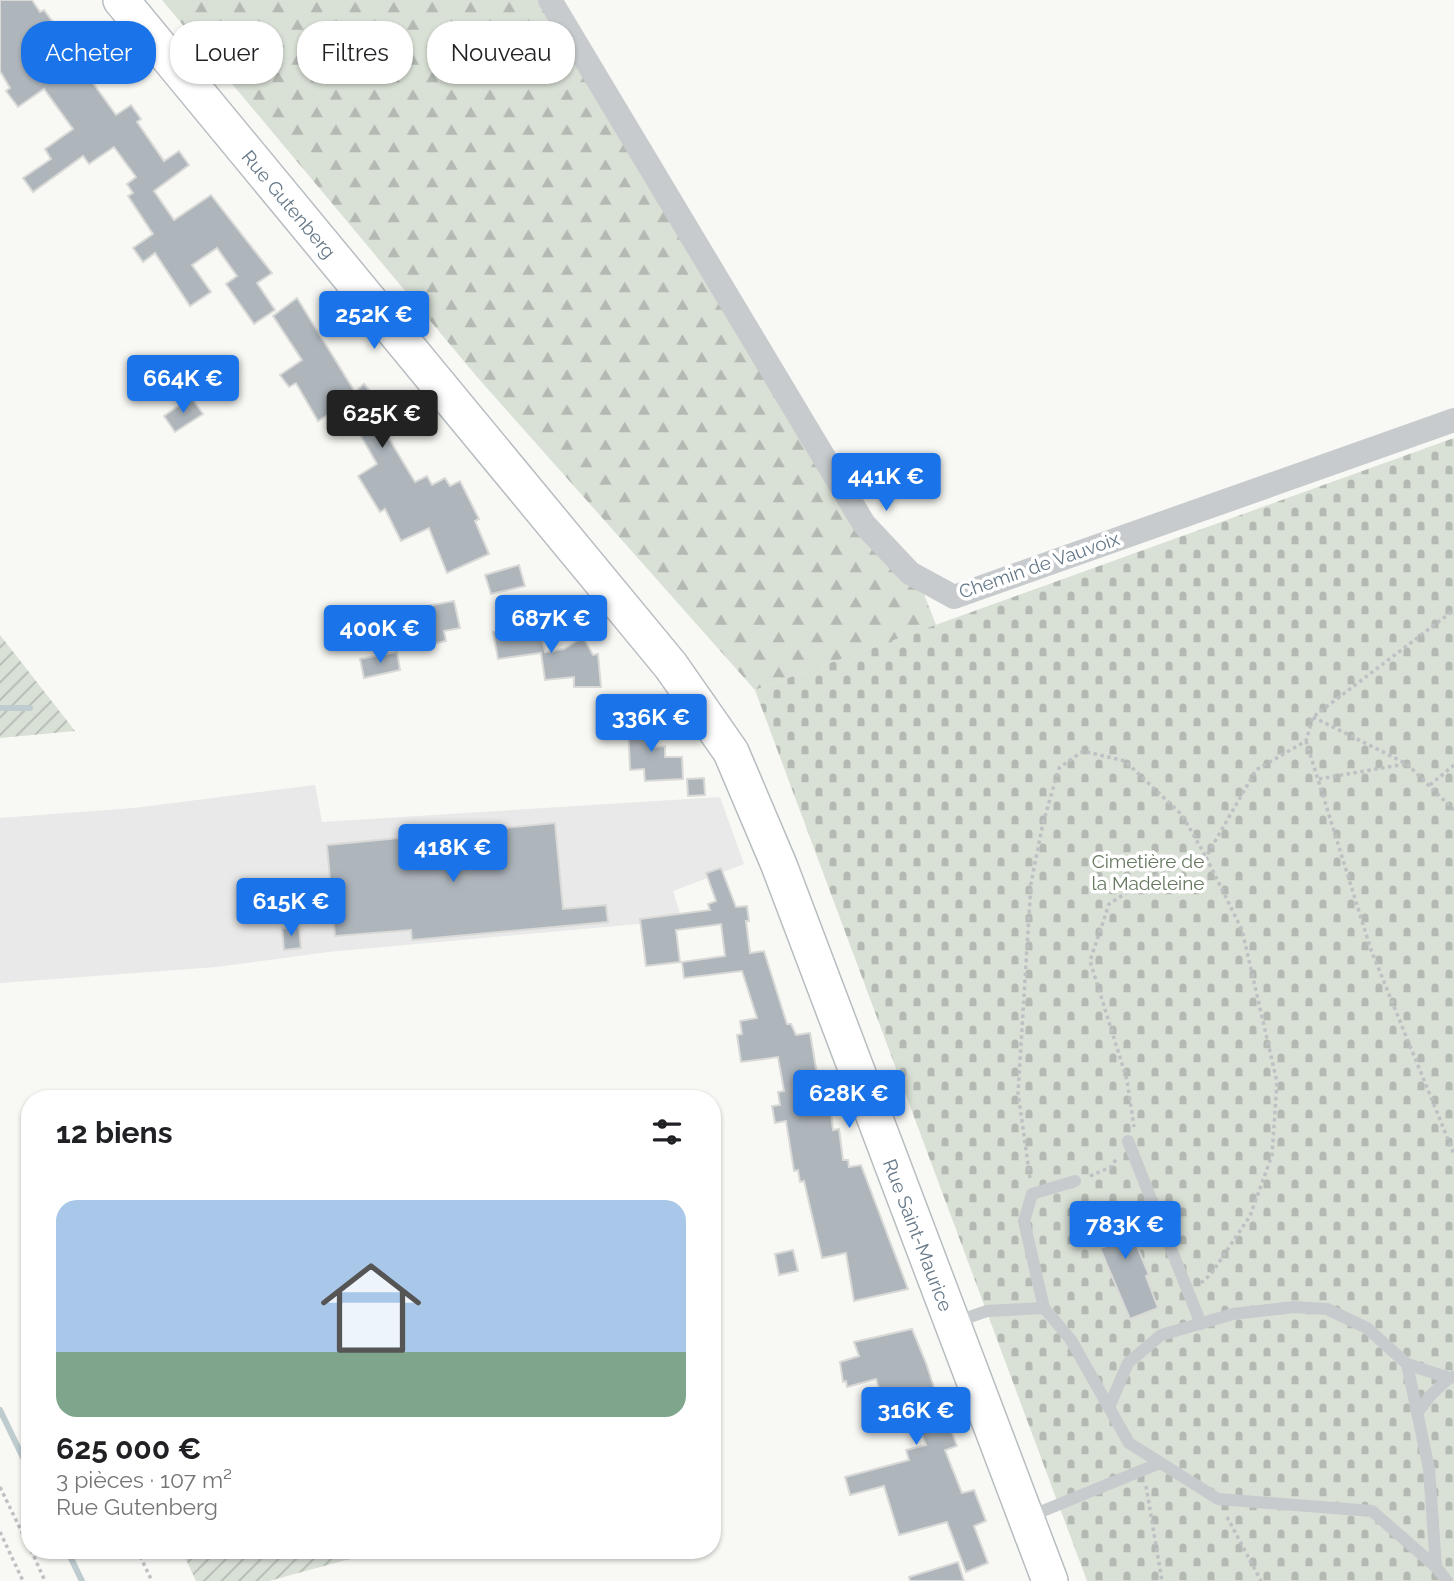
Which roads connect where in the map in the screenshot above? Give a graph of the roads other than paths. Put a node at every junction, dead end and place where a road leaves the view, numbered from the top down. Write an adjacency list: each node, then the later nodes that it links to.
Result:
1 (121, 0): 4 (street, Rue Gutenberg)
2 (550, 0): 3 (street, Chemin de Vauvoix)
3 (1454, 421)
4 (671, 666): 8 (street, Rue Saint-Maurice)
5 (1128, 1141): 9 (lane)
6 (1075, 1181): 7 (lane)
7 (1044, 1308): 8 (lane); 12 (lane)
8 (951, 1323): 15 (street, Rue Saint-Maurice)
9 (1201, 1324): 10 (lane); 12 (lane)
10 (1407, 1364): 11 (lane); 13 (lane)
11 (1452, 1378): 13 (lane)
12 (1109, 1407): 14 (lane)
13 (1418, 1413): 16 (lane)
14 (1160, 1463): 15 (lane); 16 (lane)
15 (1026, 1518): 17 (street, Rue Saint-Maurice)
16 (1436, 1566): 18 (lane)
17 (1049, 1581)
18 (1447, 1581)

